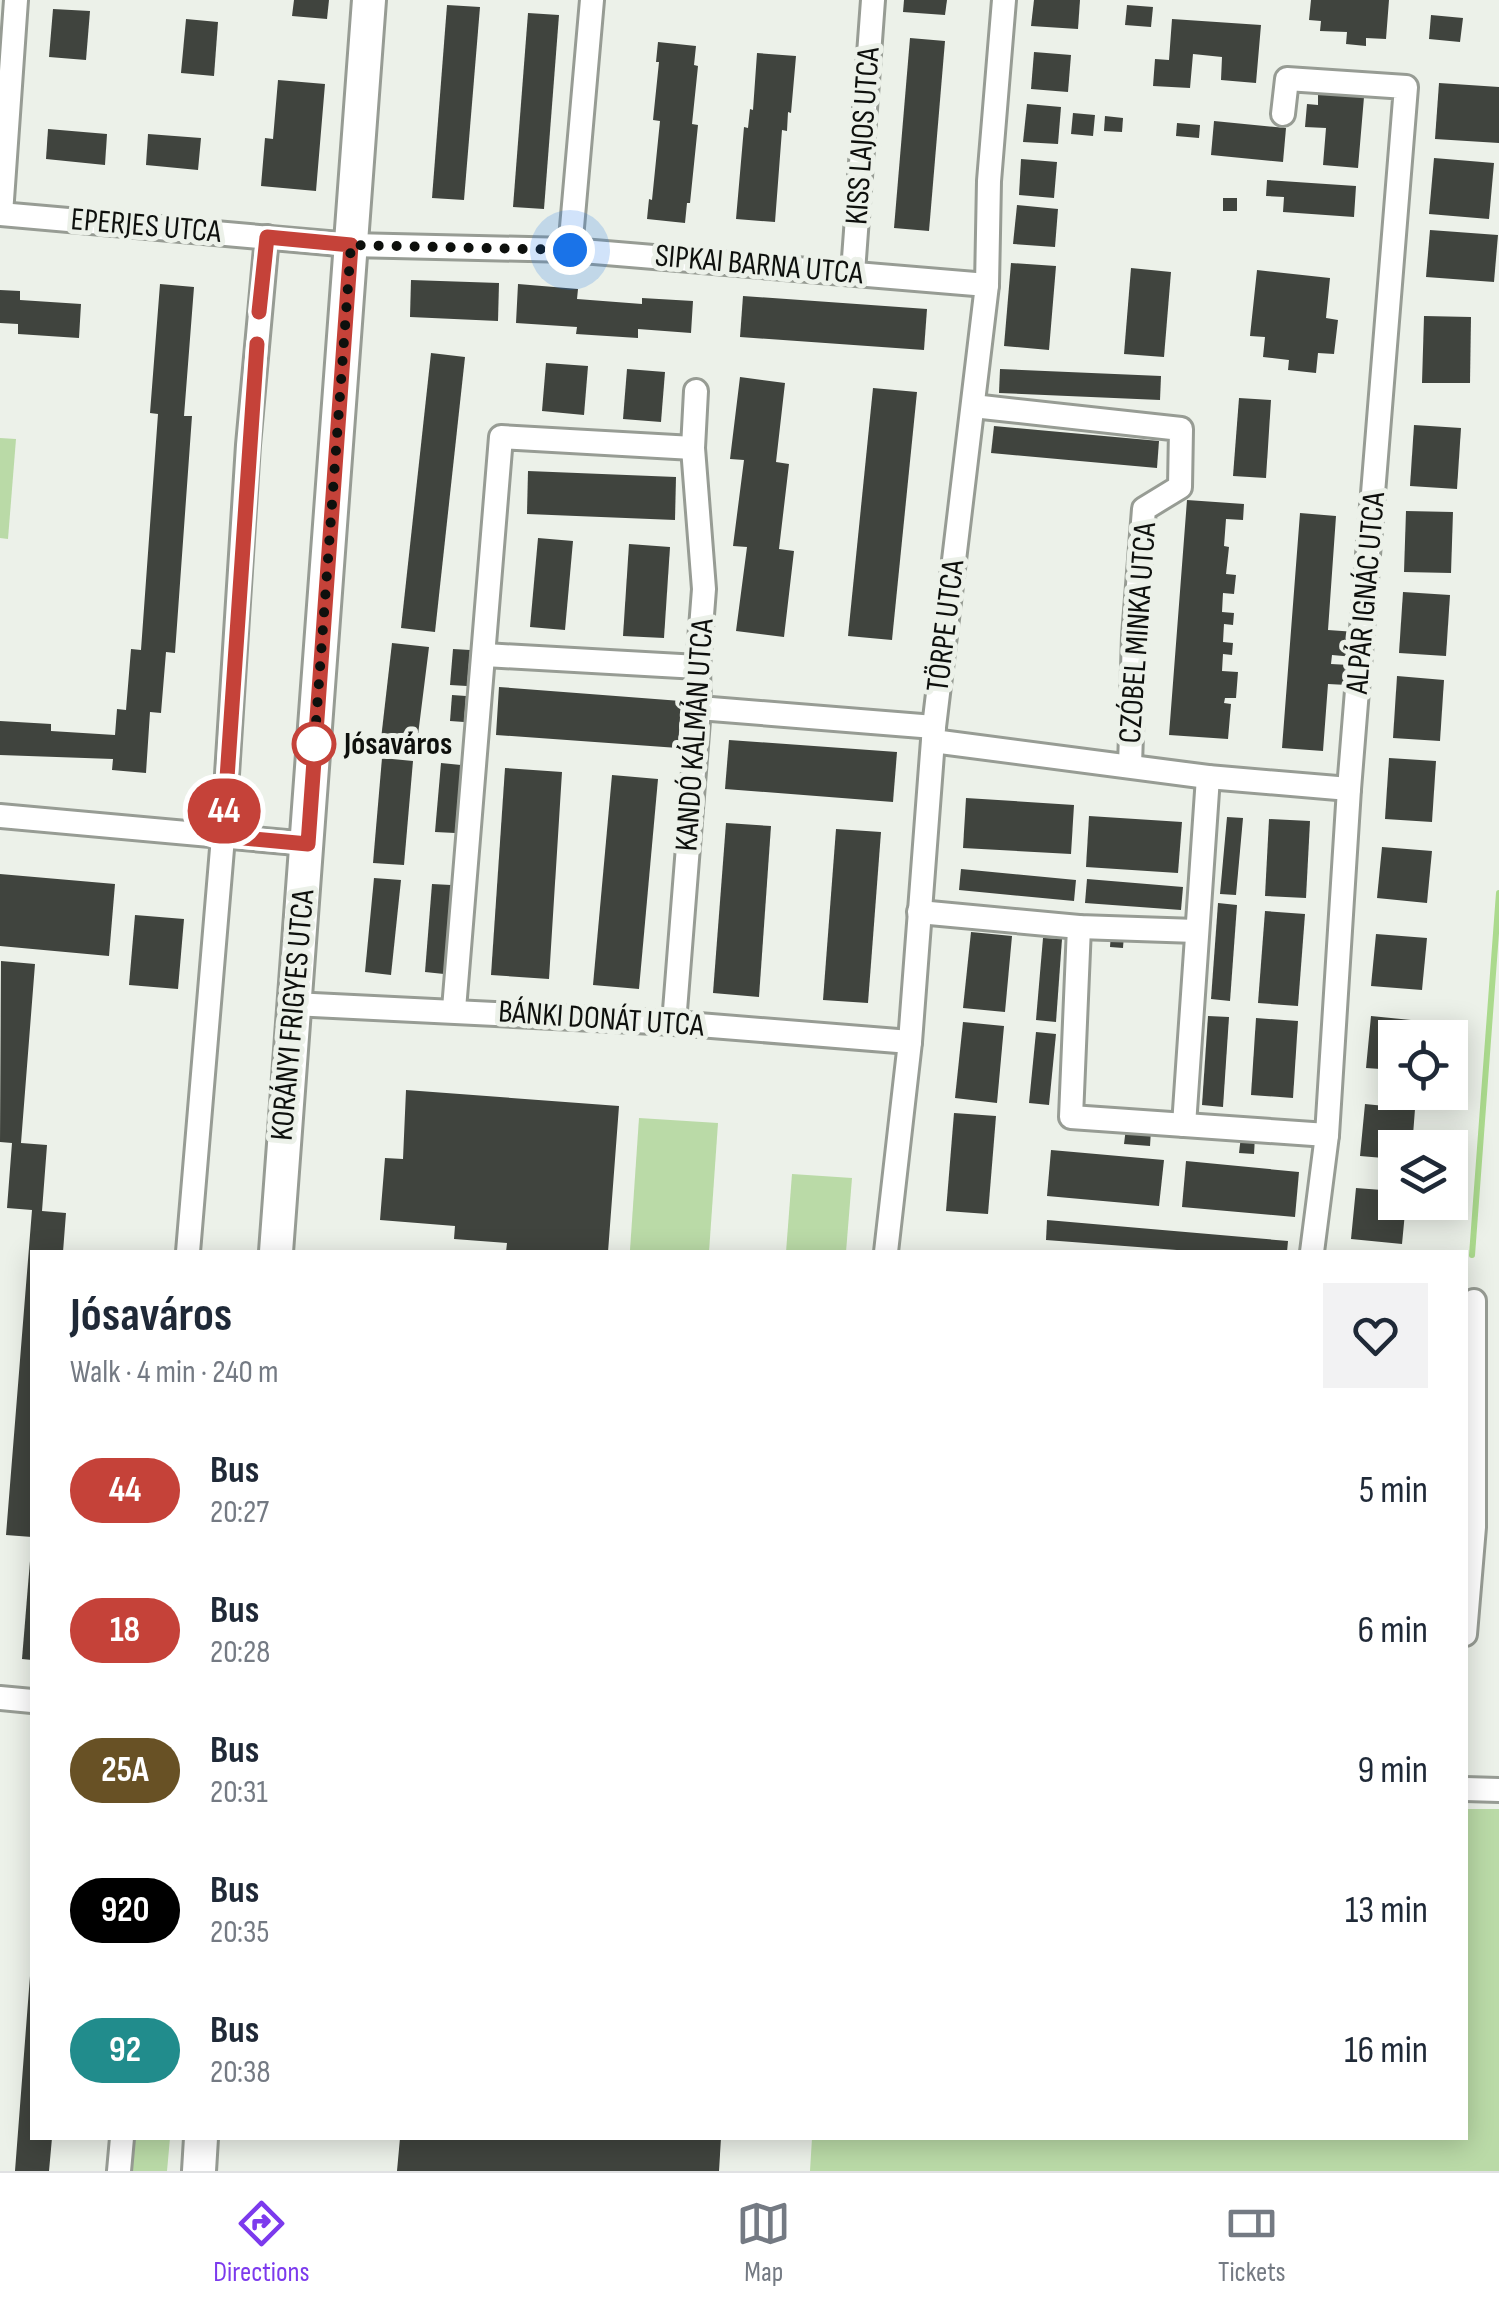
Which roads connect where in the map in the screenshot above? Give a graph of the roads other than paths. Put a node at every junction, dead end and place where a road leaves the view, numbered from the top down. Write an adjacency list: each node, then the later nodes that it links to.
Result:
1 (16, 0): 7 (street)
2 (368, 0): 9 (street, KORÁNYI FRIGYES UTCA)
3 (592, 0): 10 (street)
4 (872, 0): 11 (street, KISS LAJOS UTCA)
5 (1004, 0): 12 (street, TÖRPE UTCA)
6 (1283, 114): 22 (street, ALPÁR IGNÁC UTCA)
7 (0, 214): 8 (street, EPERJES UTCA)
8 (267, 237): 9 (street, EPERJES UTCA); 24 (street)
9 (351, 245): 10 (street, SIPKAI BARNA UTCA); 25 (street, KORÁNYI FRIGYES UTCA)
10 (570, 250): 11 (street, SIPKAI BARNA UTCA)
11 (853, 272): 12 (street, SIPKAI BARNA UTCA)
12 (987, 286): 14 (street, TÖRPE UTCA)
13 (696, 391): 15 (street, KANDÓ KÁLMÁN UTCA)
14 (972, 406): 19 (street, TÖRPE UTCA); 20 (street, CZÓBEL MINKA UTCA)
15 (692, 448): 16 (street); 17 (street, KANDÓ KÁLMÁN UTCA)
16 (485, 656): 17 (street); 30 (street)
17 (698, 666): 18 (street, KANDÓ KÁLMÁN UTCA)
18 (699, 708): 19 (street); 31 (street, KANDÓ KÁLMÁN UTCA)
19 (934, 734): 20 (street); 26 (street, TÖRPE UTCA)
20 (1130, 766): 21 (street)
21 (1208, 777): 22 (street); 28 (street)
22 (1349, 789): 34 (street, ALPÁR IGNÁC UTCA)
23 (0, 816): 24 (street)
24 (223, 836): 25 (street); 35 (street)
25 (308, 844): 29 (street, KORÁNYI FRIGYES UTCA)
26 (919, 912): 27 (street); 32 (street, TÖRPE UTCA)
27 (1079, 927): 28 (street); 33 (street)
28 (1196, 931): 33 (street)
29 (293, 1004): 30 (street, BÁNKI DONÁT UTCA); 36 (street, KORÁNYI FRIGYES UTCA)
30 (454, 1010): 31 (street, BÁNKI DONÁT UTCA)
31 (674, 1023): 32 (street, BÁNKI DONÁT UTCA)
32 (910, 1042): 37 (street, TÖRPE UTCA)
33 (1184, 1125): 34 (street)
34 (1327, 1136): 38 (street, ALPÁR IGNÁC UTCA)
35 (188, 1250)
36 (276, 1250)
37 (886, 1250)
38 (1312, 1250)
39 (1470, 1301): 40 (street); 41 (street)
40 (1499, 1304)
41 (1468, 1554)
42 (0, 1698): 43 (street)
43 (30, 1700)
44 (1468, 1789): 45 (street)
45 (1499, 1790)
46 (122, 2140): 48 (street)
47 (201, 2140): 49 (street)
48 (119, 2171)
49 (199, 2171)

